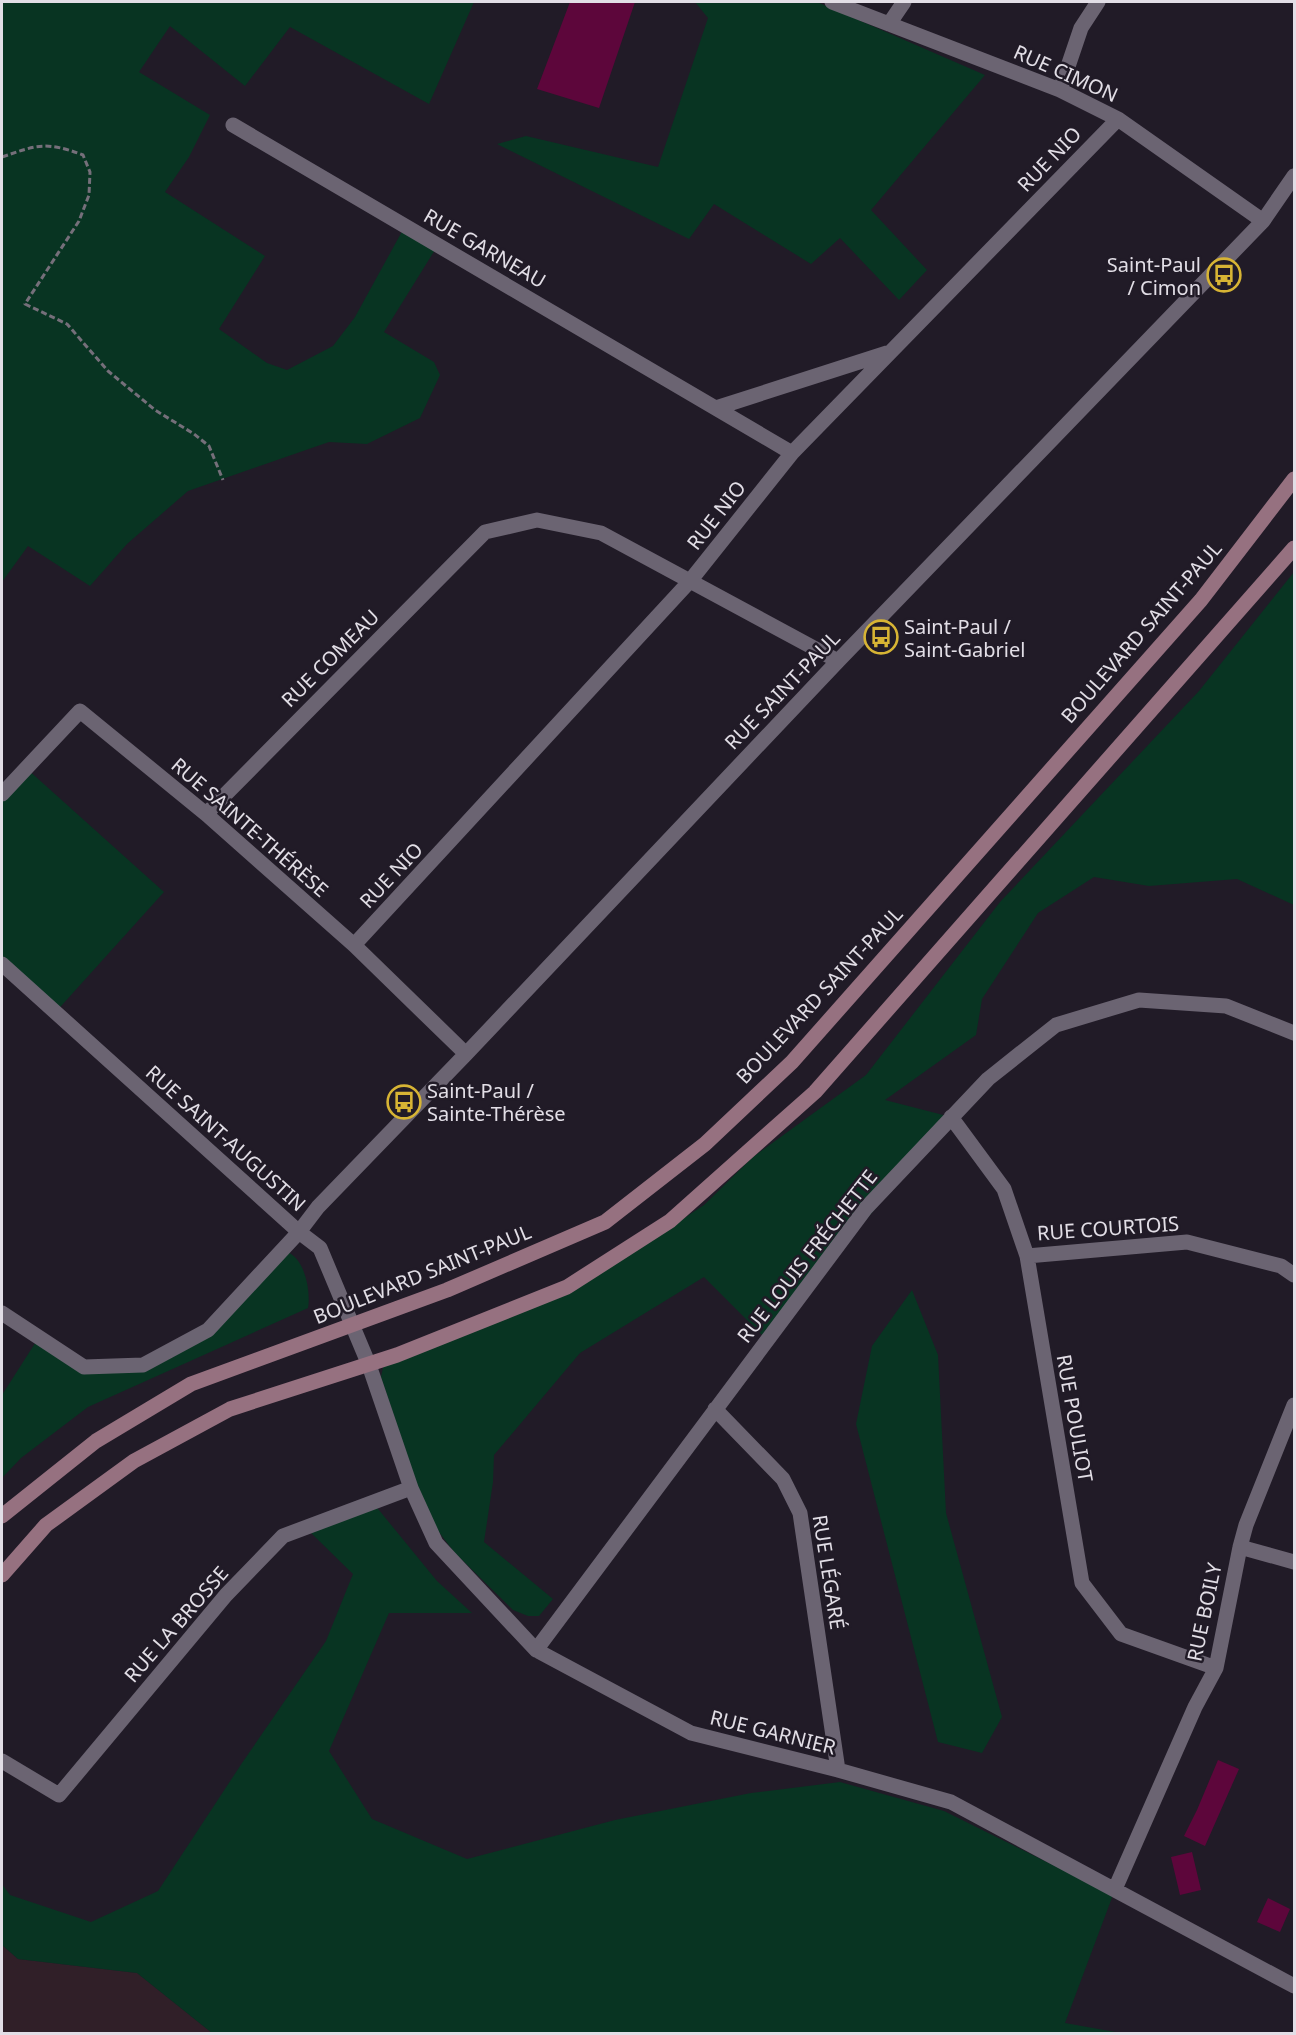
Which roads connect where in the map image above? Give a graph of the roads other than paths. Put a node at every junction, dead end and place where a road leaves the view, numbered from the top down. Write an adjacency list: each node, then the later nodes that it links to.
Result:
1 (832, 2): 4 (street, RUE CIMON)
2 (904, 2): 4 (street)
3 (1098, 2): 5 (street)
4 (889, 24): 5 (street, RUE CIMON)
5 (1060, 90): 6 (street, RUE CIMON)
6 (1118, 119): 9 (street, RUE CIMON); 10 (street, RUE NIO)
7 (233, 125): 11 (street, RUE GARNEAU)
8 (1294, 176): 9 (street, RUE SAINT-PAUL)
9 (1263, 220): 16 (street, RUE SAINT-PAUL)
10 (890, 352): 11 (street); 12 (street, RUE NIO)
11 (716, 408): 12 (street, RUE GARNEAU)
12 (792, 453): 15 (street, RUE NIO)
13 (1294, 479): 28 (main road, BOULEVARD SAINT-PAUL)
14 (1294, 548): 29 (main road)
15 (690, 581): 16 (street); 18 (street, RUE COMEAU); 19 (street, RUE NIO)
16 (838, 661): 22 (street, RUE SAINT-PAUL)
17 (2, 794): 18 (street, RUE SAINTE-THÉRÈSE)
18 (206, 814): 19 (street, RUE SAINTE-THÉRÈSE)
19 (354, 945): 22 (street, RUE SAINTE-THÉRÈSE)
20 (2, 964): 24 (street, RUE SAINT-AUGUSTIN)
21 (1294, 1033): 23 (street, RUE LOUIS FRÉCHETTE)
22 (466, 1054): 24 (street, RUE SAINT-PAUL)
23 (951, 1117): 25 (street, RUE POULIOT); 31 (street, RUE LOUIS FRÉCHETTE)
24 (299, 1232): 27 (street, RUE SAINT-PAUL); 28 (street, RUE SAINT-AUGUSTIN)
25 (1027, 1256): 26 (street, RUE COURTOIS); 38 (street, RUE POULIOT)
26 (1294, 1275)
27 (2, 1313)
28 (353, 1325): 29 (street, RUE SAINT-AUGUSTIN); 33 (main road, BOULEVARD SAINT-PAUL)
29 (371, 1371): 32 (street, RUE GARNIER); 36 (main road)
30 (1294, 1405): 34 (street, RUE BOILY)
31 (715, 1409): 37 (street, RUE LOUIS FRÉCHETTE); 40 (street, RUE LÉGARÉ)
32 (411, 1488): 37 (street, RUE GARNIER); 39 (street, RUE LA BROSSE)
33 (2, 1516)
34 (1240, 1547): 35 (street); 38 (street, RUE BOILY)
35 (1294, 1562)
36 (2, 1575)
37 (537, 1650): 40 (street, RUE GARNIER)
38 (1216, 1668): 41 (street, RUE BOILY)
39 (2, 1761)
40 (838, 1770): 41 (street, RUE GARNIER)
41 (1115, 1888): 42 (street, RUE GARNIER)
42 (1294, 1986)

